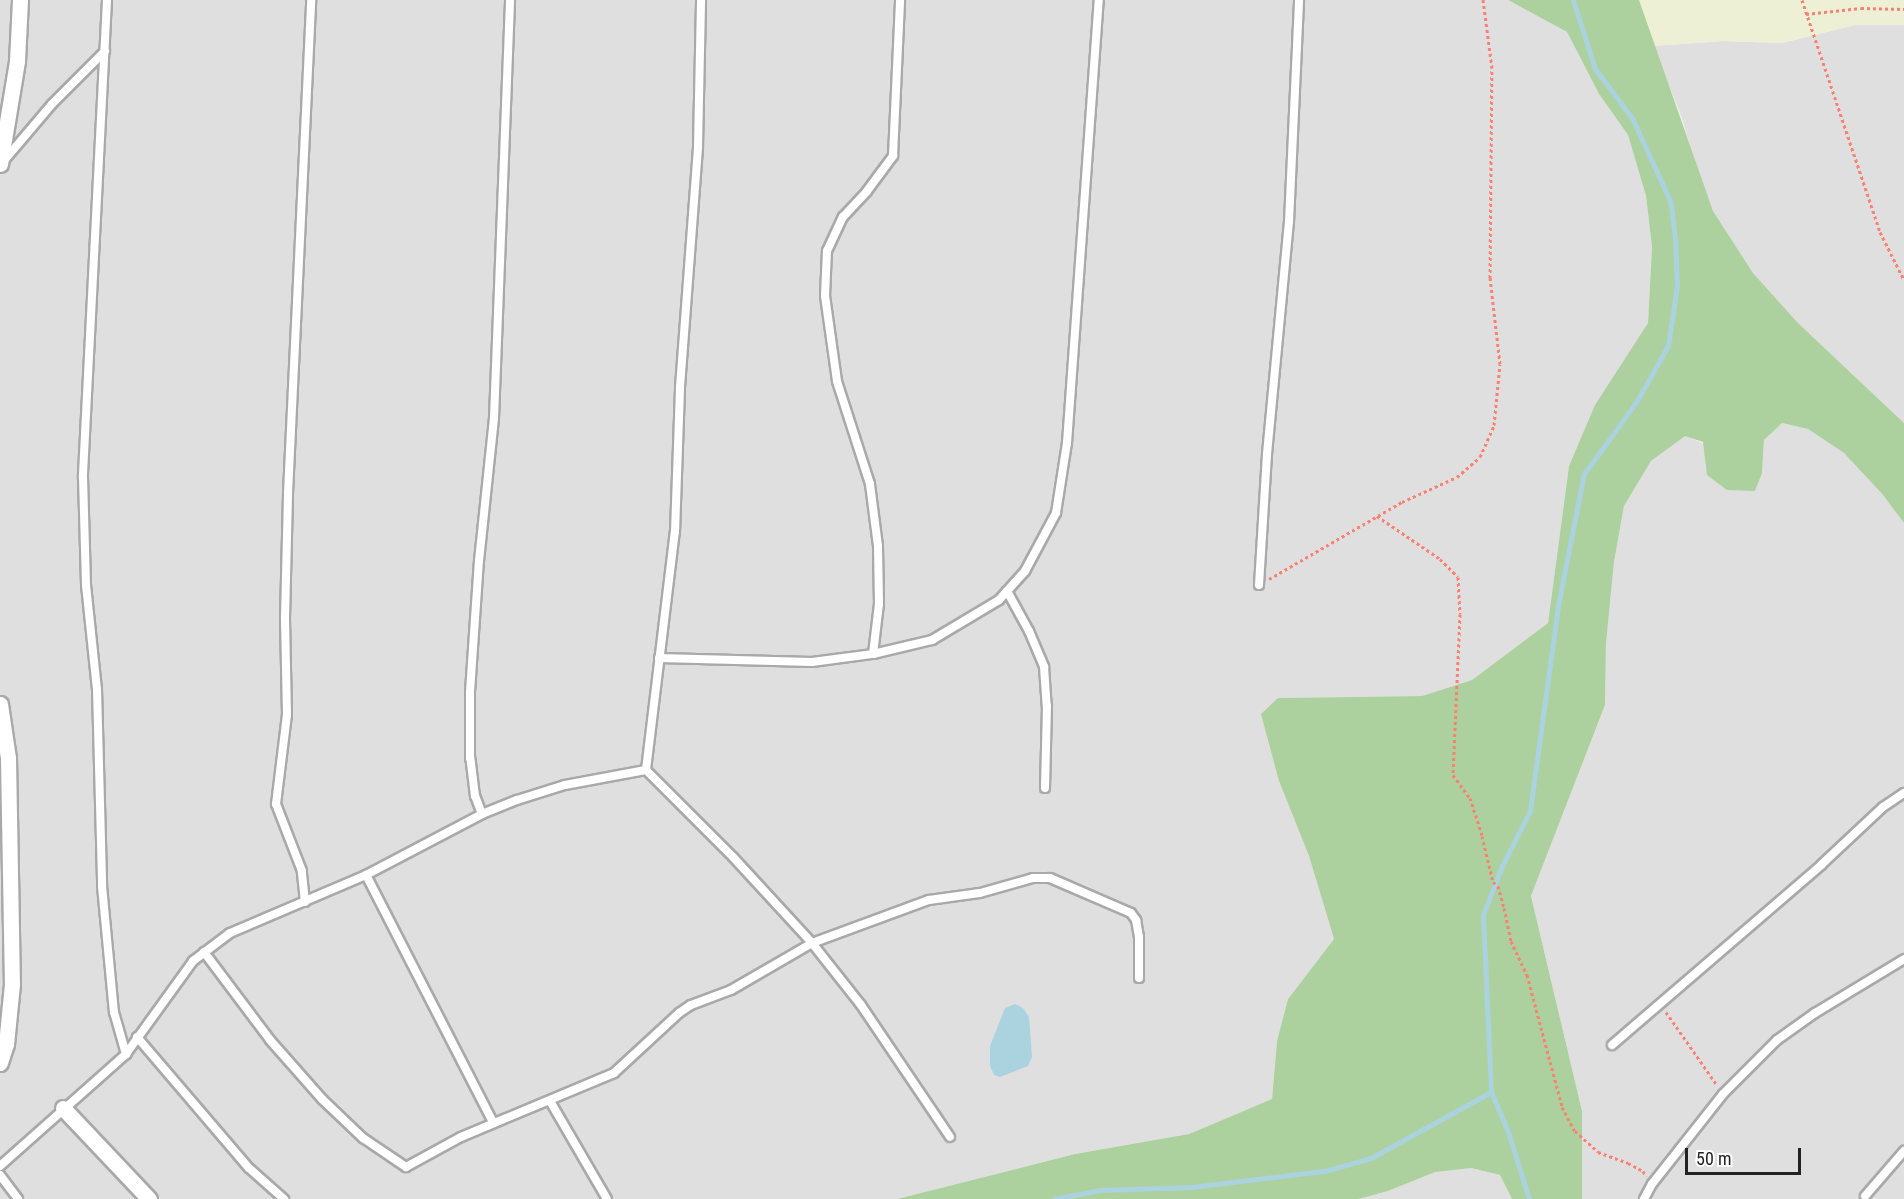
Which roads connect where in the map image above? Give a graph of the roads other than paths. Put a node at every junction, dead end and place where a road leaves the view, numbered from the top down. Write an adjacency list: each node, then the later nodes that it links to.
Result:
1 (20, 0): 10 (street)
2 (107, 0): 9 (lane)
3 (311, 0): 21 (lane)
4 (510, 0): 19 (lane)
5 (701, 0): 14 (lane)
6 (900, 0): 13 (lane)
7 (1099, 0): 12 (lane)
8 (1299, 0): 11 (lane)
9 (105, 51): 10 (lane); 28 (lane)
10 (0, 165)
11 (1259, 585)
12 (1007, 591): 13 (lane); 17 (lane)
13 (873, 654): 14 (lane)
14 (659, 658): 16 (lane)
15 (0, 704): 29 (street)
16 (646, 770): 19 (lane); 22 (lane)
17 (1045, 788)
18 (1904, 793): 27 (lane)
19 (482, 814): 20 (lane)
20 (366, 875): 21 (lane); 32 (lane)
21 (304, 902): 23 (lane)
22 (812, 943): 25 (lane); 30 (lane); 33 (lane)
23 (204, 952): 26 (lane); 32 (lane)
24 (1904, 959): 42 (lane)
25 (1139, 978)
26 (137, 1037): 28 (lane); 40 (lane)
27 (1612, 1045)
28 (126, 1054): 31 (lane)
29 (0, 1063)
30 (550, 1101): 32 (lane); 41 (lane)
31 (63, 1108): 35 (lane); 39 (street)
32 (493, 1122)
33 (950, 1137)
34 (1904, 1151): 37 (lane)
35 (0, 1166)
36 (0, 1175): 38 (lane)
37 (1865, 1196)
38 (18, 1199)
39 (149, 1199)
40 (284, 1199)
41 (607, 1199)
42 (1644, 1199)

